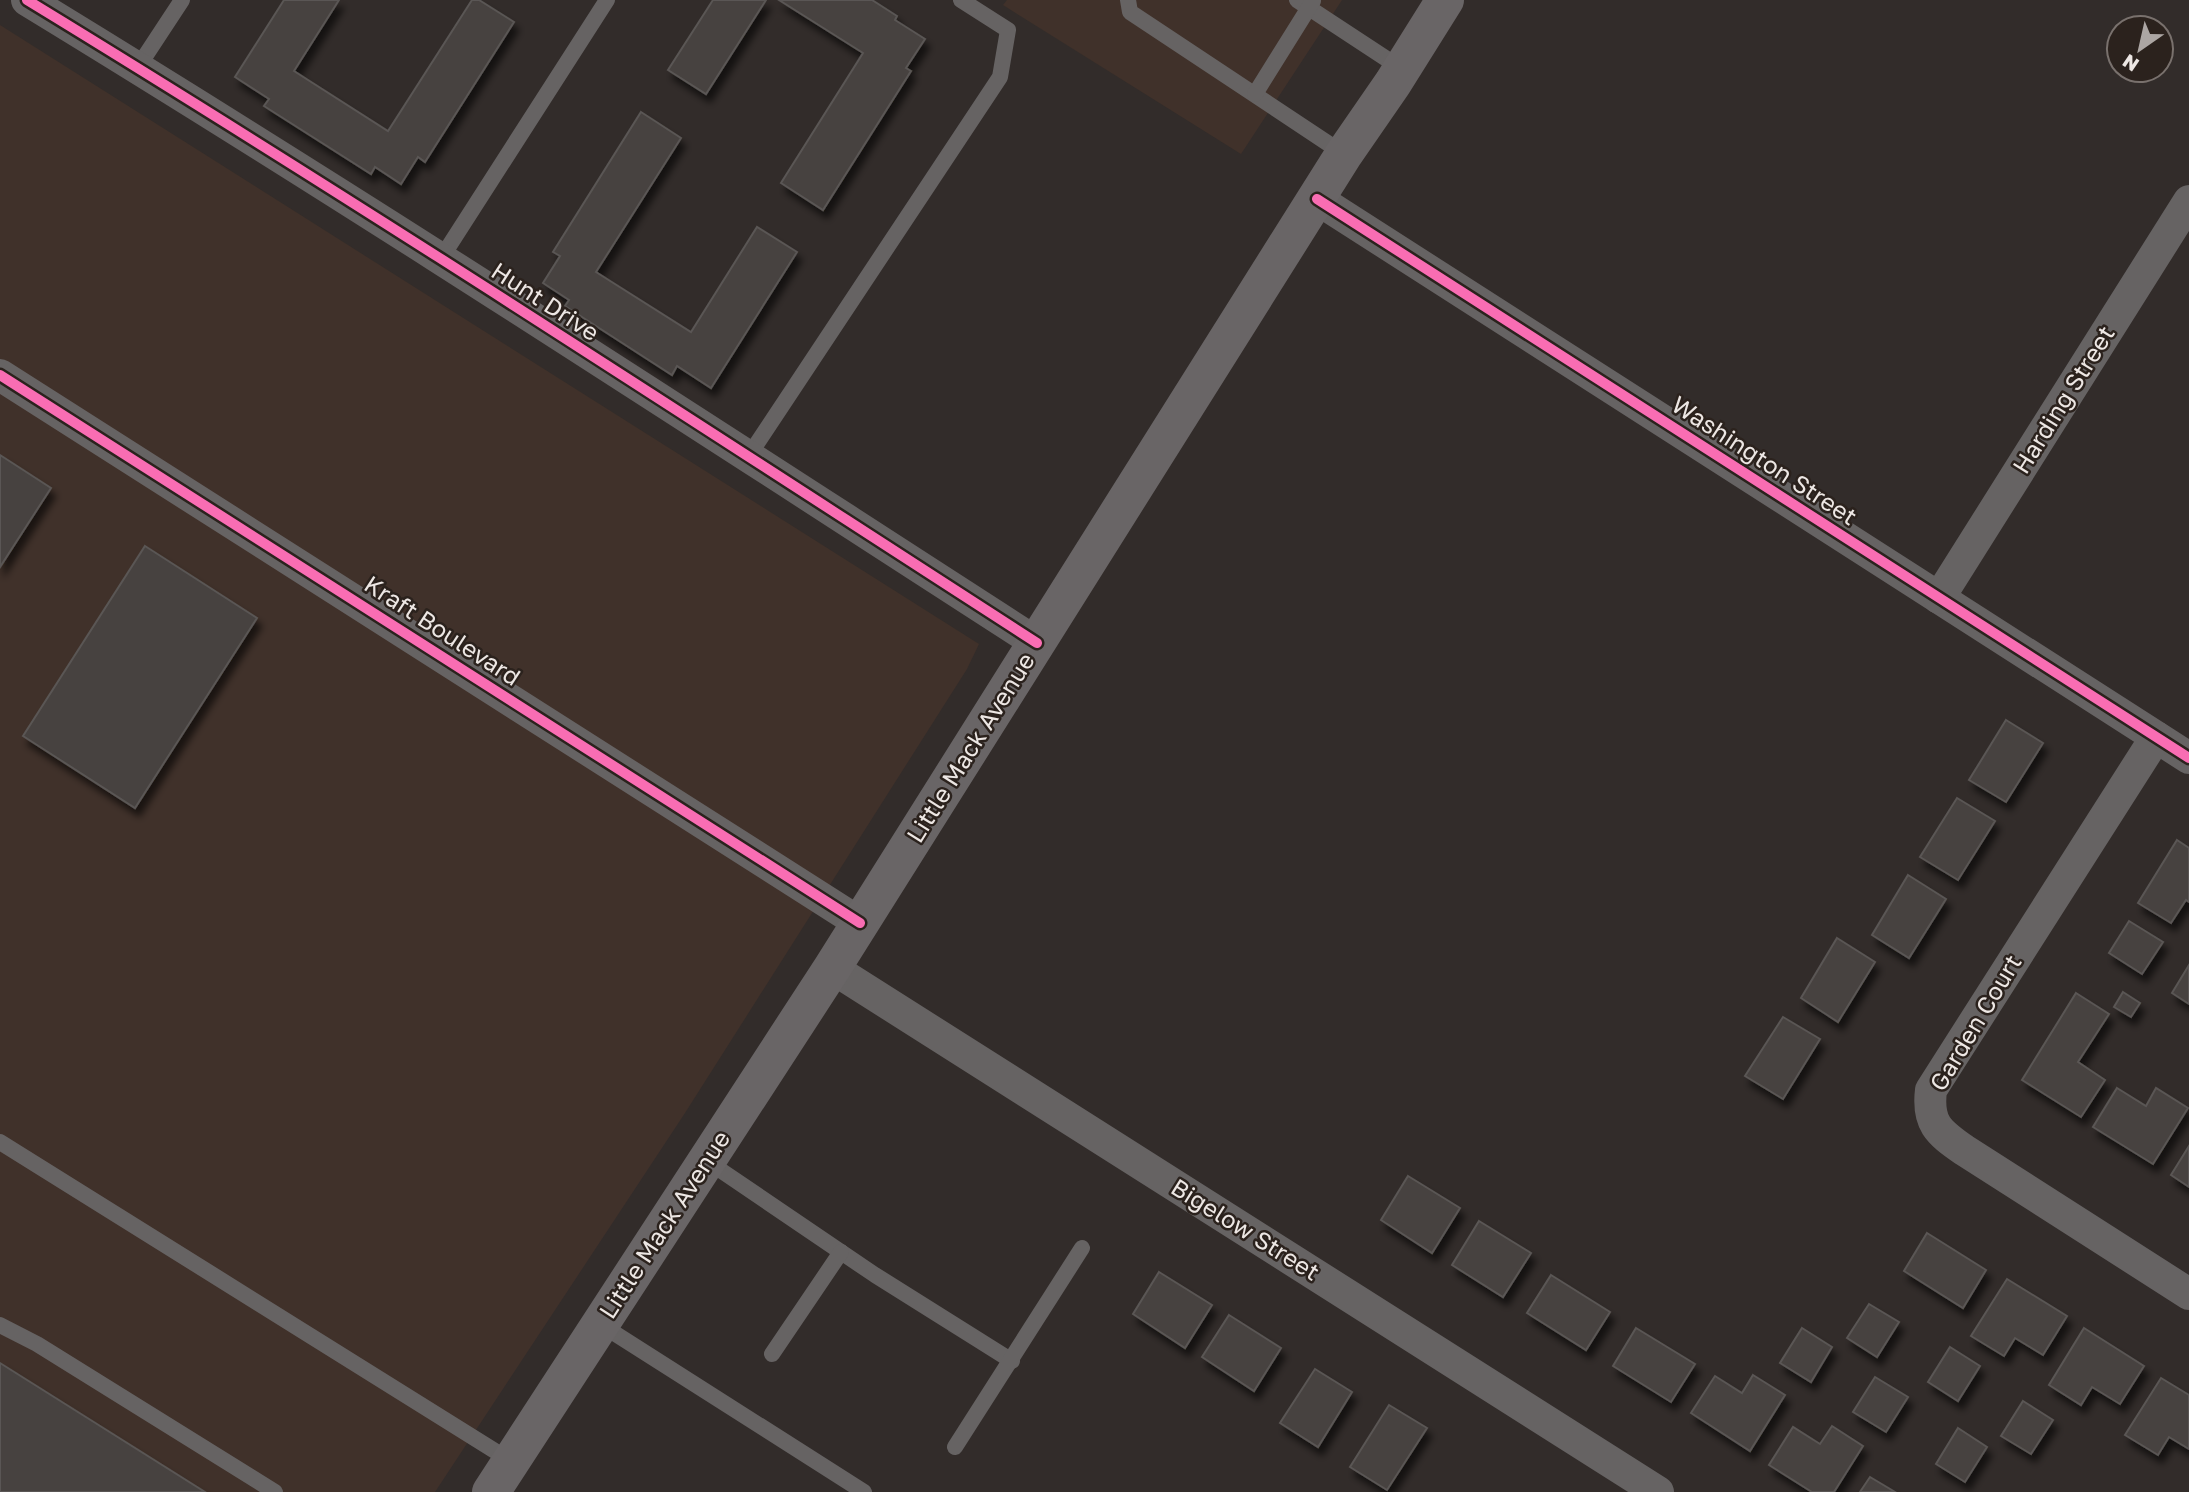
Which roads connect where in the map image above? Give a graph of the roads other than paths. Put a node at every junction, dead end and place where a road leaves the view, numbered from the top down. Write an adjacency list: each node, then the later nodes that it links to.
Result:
1 (27, 0): 8 (street, Hunt Drive)
2 (182, 0): 8 (lane)
3 (607, 0): 14 (lane)
4 (961, 0): 16 (lane)
5 (1128, 0): 10 (lane)
6 (1445, 0): 9 (main road, Little Mack Avenue)
7 (1307, 3): 9 (lane); 10 (lane)
8 (138, 67): 14 (street, Hunt Drive)
9 (1402, 69): 11 (main road, Little Mack Avenue)
10 (1255, 94): 11 (lane)
11 (1344, 154): 12 (main road, Little Mack Avenue)
12 (1317, 198): 17 (street, Washington Street); 18 (main road, Little Mack Avenue)
13 (2189, 201): 17 (street, Harding Street)
14 (440, 260): 16 (street, Hunt Drive)
15 (0, 375): 21 (street, Kraft Boulevard)
16 (748, 457): 18 (street, Hunt Drive)
17 (1939, 598): 19 (street, Washington Street)
18 (1037, 643): 21 (main road, Little Mack Avenue)
19 (2156, 737): 20 (street, Washington Street); 27 (street, Garden Court)
20 (2189, 758)
21 (860, 923): 22 (main road, Little Mack Avenue)
22 (832, 968): 24 (main road, Little Mack Avenue); 36 (street, Bigelow Street)
23 (0, 1142): 33 (lane)
24 (707, 1161): 26 (lane); 28 (main road, Little Mack Avenue)
25 (1082, 1248): 31 (lane)
26 (841, 1252): 30 (lane); 31 (lane)
27 (2189, 1294)
28 (600, 1324): 33 (main road, Little Mack Avenue); 35 (lane)
29 (0, 1325): 34 (lane)
30 (772, 1354)
31 (1012, 1361): 32 (lane)
32 (955, 1447)
33 (501, 1477)
34 (275, 1492)
35 (864, 1492)
36 (1658, 1492)

